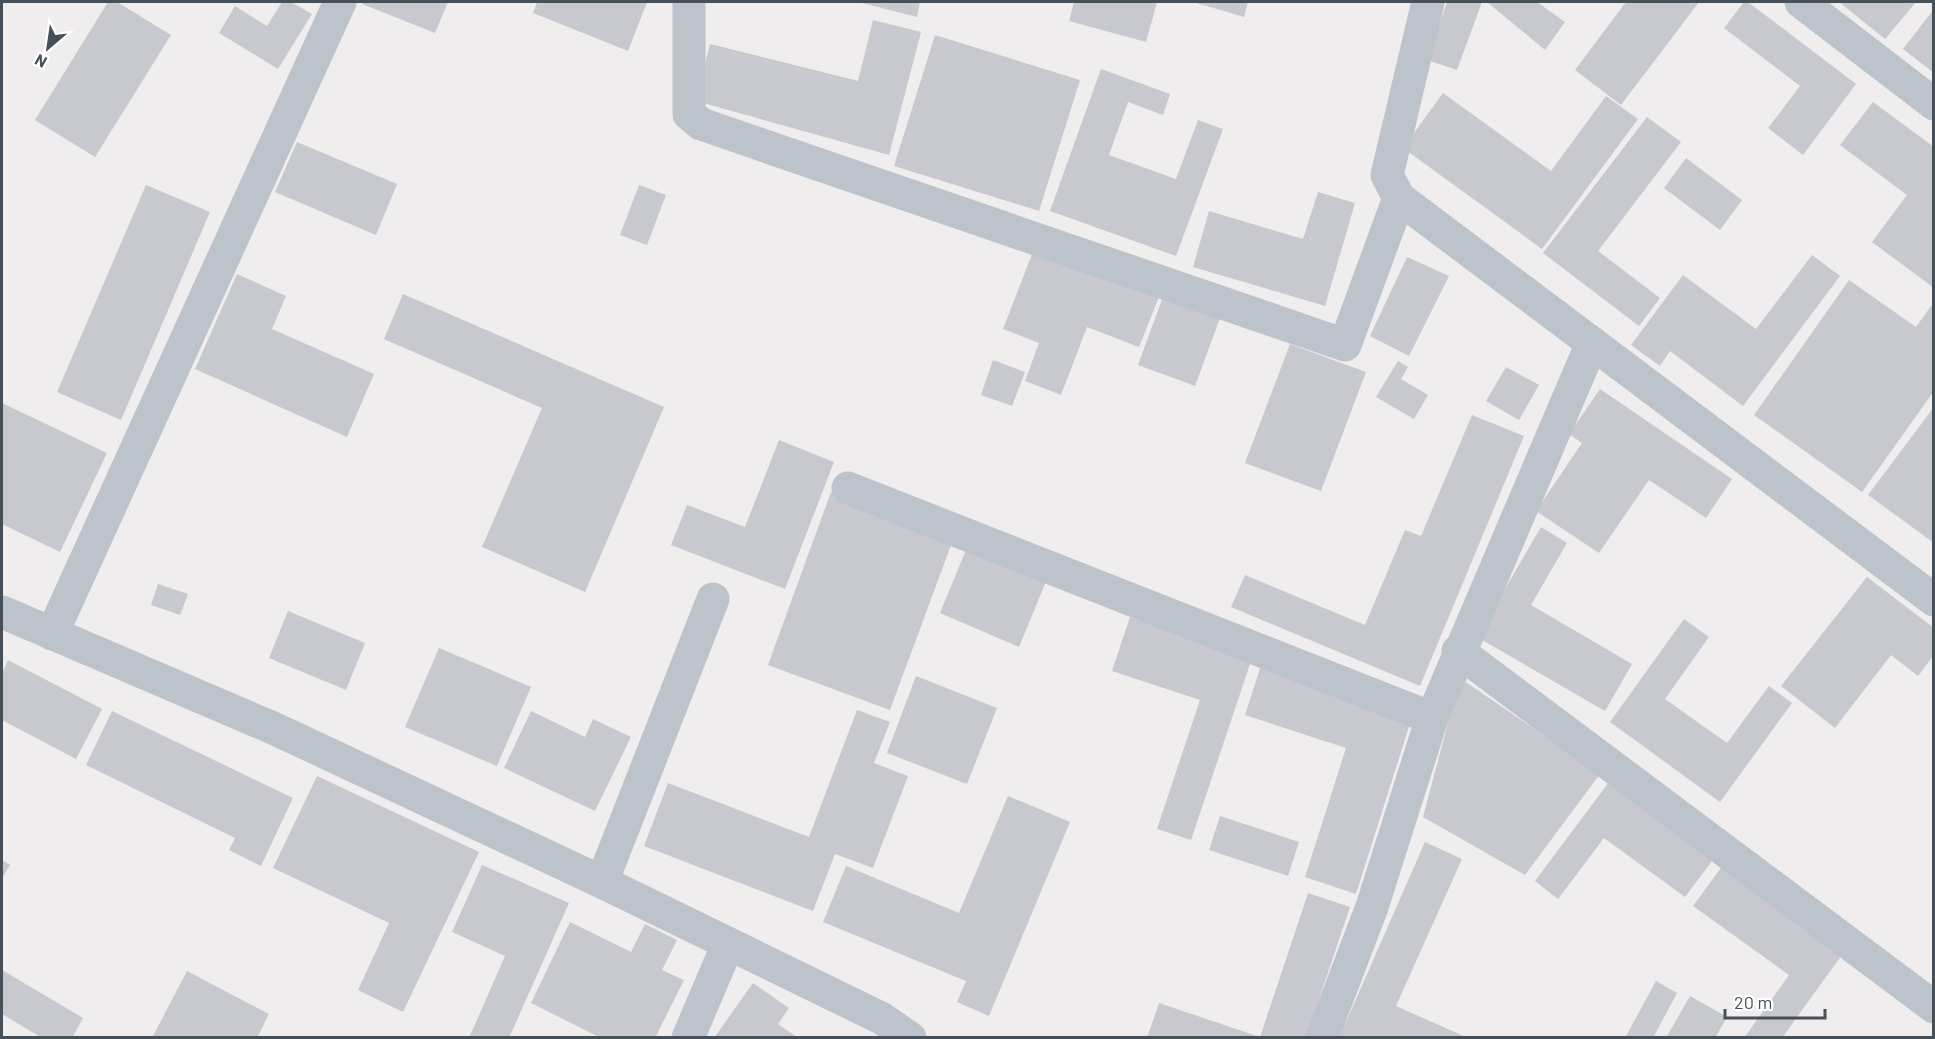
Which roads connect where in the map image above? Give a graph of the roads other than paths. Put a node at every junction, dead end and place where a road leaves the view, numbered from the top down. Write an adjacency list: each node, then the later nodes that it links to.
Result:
1 (340, 2): 12 (street)
2 (689, 2): 6 (street)
3 (1428, 2): 6 (street)
4 (1802, 2): 5 (street)
5 (1934, 104)
6 (1399, 198): 7 (street)
7 (1592, 343): 10 (street); 13 (street)
8 (848, 488): 14 (street)
9 (713, 599): 15 (street)
10 (1934, 600)
11 (2, 612): 12 (street)
12 (52, 634): 15 (street)
13 (1458, 651): 14 (street); 17 (street)
14 (1432, 718): 20 (street)
15 (602, 882): 16 (street)
16 (728, 944): 18 (street); 19 (street)
17 (1934, 1007)
18 (688, 1038)
19 (910, 1038)
20 (1322, 1038)

